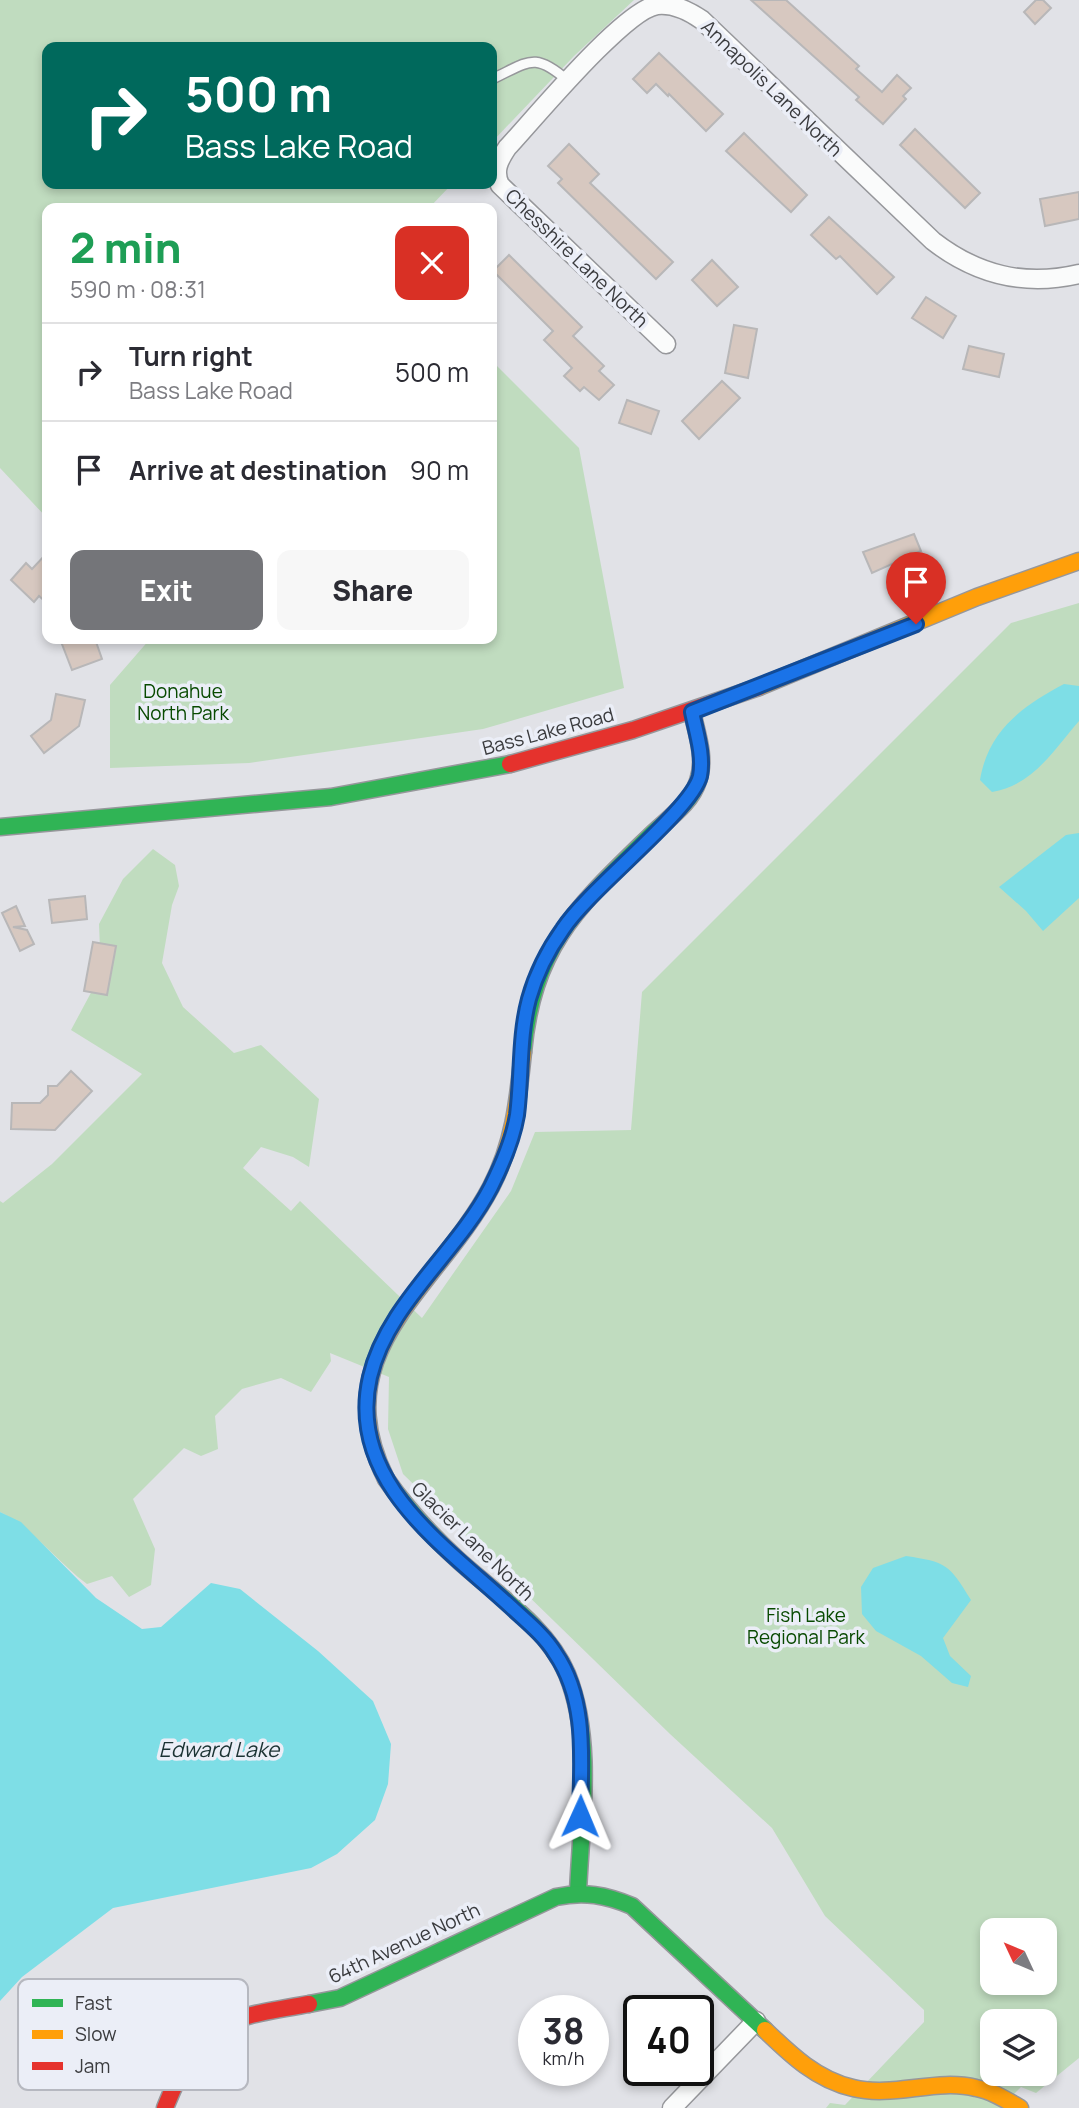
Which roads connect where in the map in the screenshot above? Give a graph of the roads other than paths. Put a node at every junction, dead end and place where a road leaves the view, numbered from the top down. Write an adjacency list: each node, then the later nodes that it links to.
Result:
1 (497, 77): 2 (lane)
2 (569, 82): 3 (street, Annapolis Lane North); 4 (street, Annapolis Lane North)
3 (497, 169): 5 (street, Chesshire Lane North)
4 (1079, 274)
5 (666, 344)
6 (1079, 561): 7 (street, Bass Lake Road)
7 (692, 712): 8 (street, Bass Lake Road); 9 (street, Glacier Lane North)
8 (0, 827)
9 (578, 1892): 10 (street, 64th Avenue North); 11 (street)
10 (248, 2014)
11 (756, 2021): 14 (street); 15 (street)
12 (172, 2090): 13 (street, 64th Avenue North)
13 (165, 2108)
14 (672, 2108)
15 (1020, 2108)

